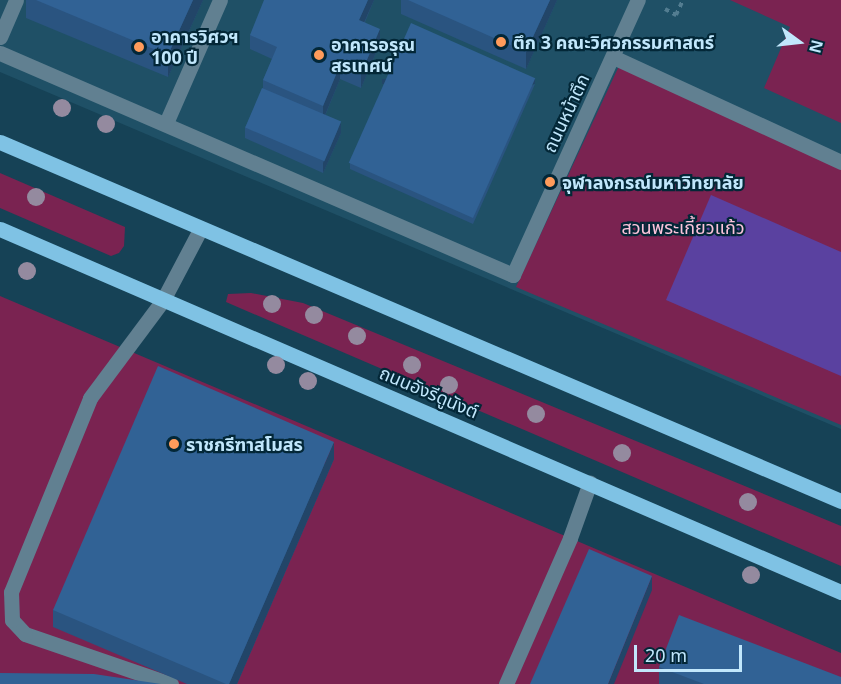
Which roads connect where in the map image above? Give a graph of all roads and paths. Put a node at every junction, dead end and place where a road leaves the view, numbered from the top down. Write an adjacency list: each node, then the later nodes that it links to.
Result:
1 (16, 0): 6 (street)
2 (220, 0): 9 (street)
3 (638, 0): 8 (street, ถนนหน้าตึก)
4 (683, 0): 5 (path)
5 (665, 9)
6 (0, 37)
7 (0, 53): 9 (street)
8 (613, 57): 9 (street, ถนนหน้าตึก); 11 (street)
9 (166, 123)
10 (0, 142): 12 (main road)
11 (841, 162)
12 (201, 228): 14 (street); 16 (main road)
13 (0, 229): 14 (main road, ถนนอังรีดูนังต์)
14 (163, 300): 15 (main road, ถนนอังรีดูนังต์); 18 (street)
15 (590, 482): 17 (main road, ถนนอังรีดูนังต์); 19 (street)
16 (841, 501)
17 (841, 592)
18 (171, 684)
19 (506, 684)

